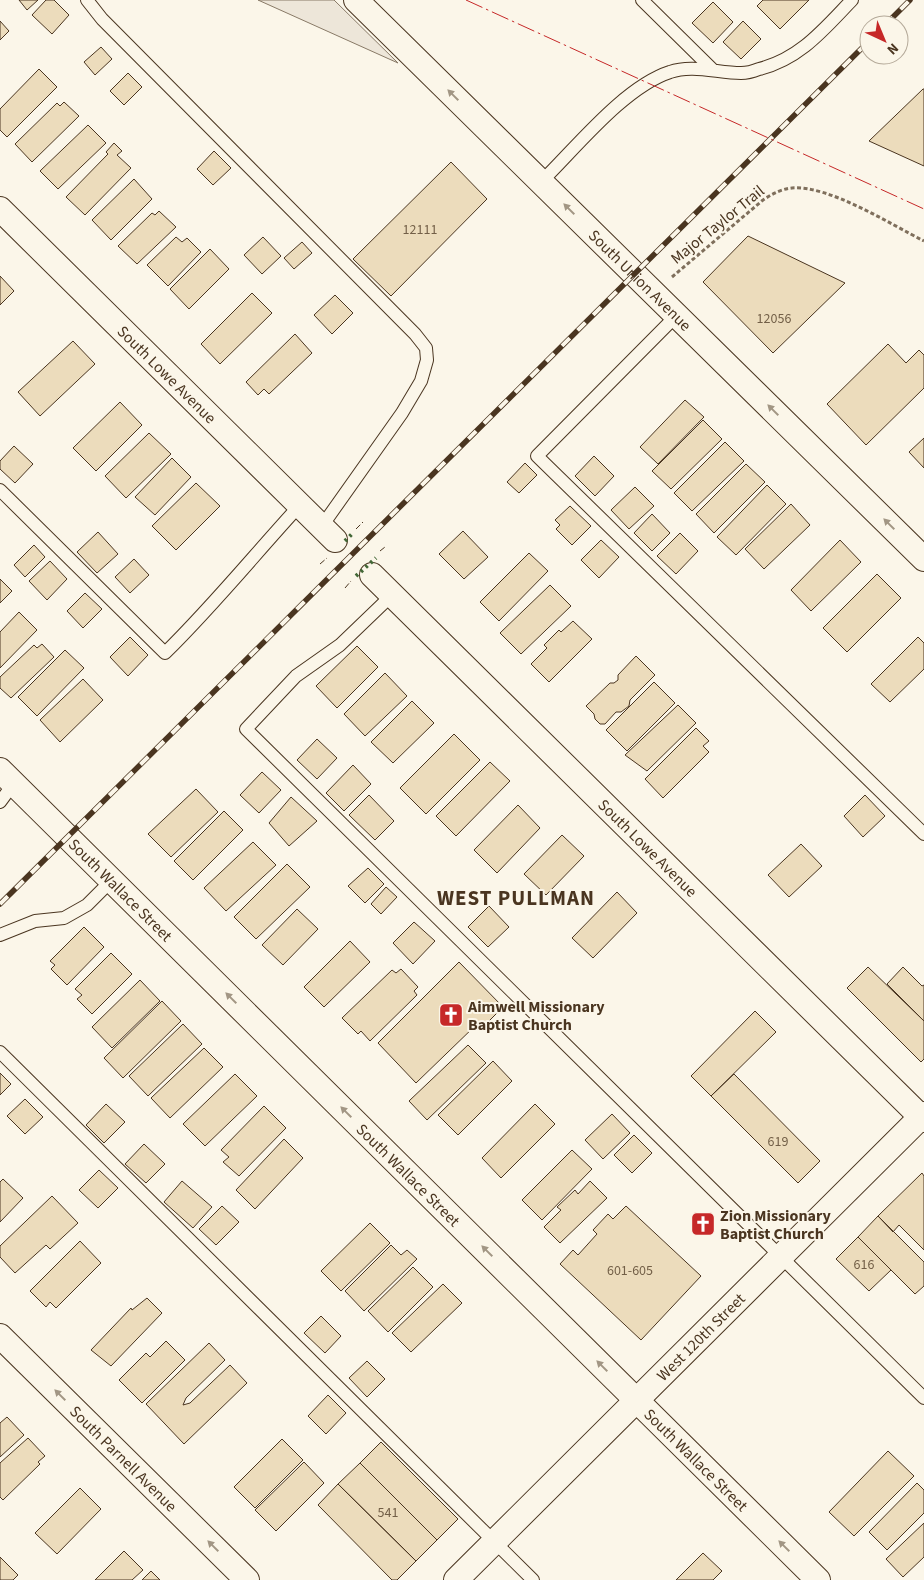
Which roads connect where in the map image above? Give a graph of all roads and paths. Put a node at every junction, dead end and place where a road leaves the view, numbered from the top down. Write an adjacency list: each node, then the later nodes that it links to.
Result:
1 (87, 0): 13 (lane)
2 (356, 0): 6 (street, South Union Avenue, one-way to 2)
3 (642, 0): 5 (lane)
4 (852, 0): 5 (lane)
5 (713, 70): 6 (lane)
6 (541, 182): 9 (street, South Union Avenue, one-way to 6)
7 (0, 209): 12 (street, South Lowe Avenue)
8 (924, 241): 9 (path, Major Taylor Trail)
9 (653, 292): 10 (street, South Union Avenue)
10 (677, 315): 14 (street, South Union Avenue, one-way to 10); 19 (lane)
11 (0, 490): 12 (lane)
12 (300, 504): 13 (street, South Lowe Avenue)
13 (329, 533)
14 (924, 559)
15 (372, 575): 16 (street, South Lowe Avenue)
16 (392, 595): 23 (street, South Lowe Avenue); 24 (lane)
17 (7, 776): 18 (lane); 20 (street, South Wallace Street)
18 (0, 802)
19 (924, 834)
20 (112, 880): 21 (lane); 27 (street, South Wallace Street, one-way to 20)
21 (0, 935)
22 (0, 1052): 28 (lane)
23 (923, 1117): 24 (street, West 120th Street)
24 (781, 1256): 26 (lane); 27 (street, West 120th Street)
25 (0, 1336): 29 (street, South Parnell Avenue, one-way to 25)
26 (924, 1398)
27 (637, 1400): 28 (street, West 120th Street); 32 (street, South Wallace Street, one-way to 27)
28 (495, 1541): 30 (street, West 120th Street); 31 (lane)
29 (247, 1580)
30 (456, 1580)
31 (534, 1580)
32 (818, 1580)

